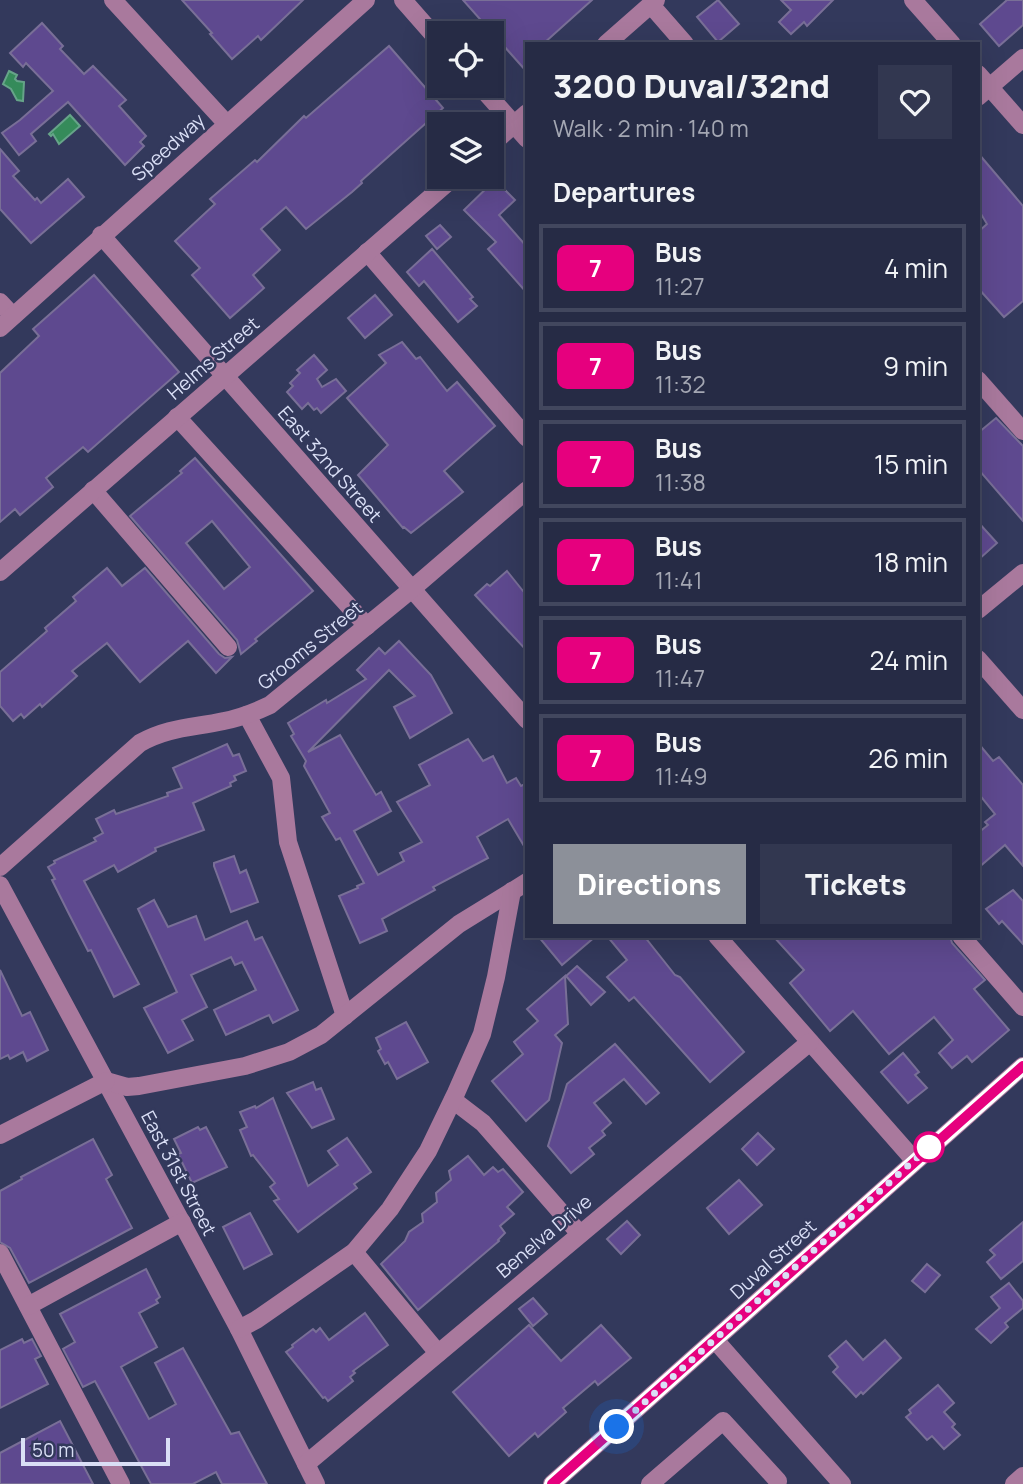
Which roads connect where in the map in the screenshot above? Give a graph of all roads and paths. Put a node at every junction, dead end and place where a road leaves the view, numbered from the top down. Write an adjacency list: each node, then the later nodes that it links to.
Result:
1 (113, 0): 14 (street)
2 (366, 0): 14 (street, Speedway)
3 (403, 0): 6 (street)
4 (913, 0): 9 (street)
5 (654, 2): 7 (street); 8 (street)
6 (427, 27)
7 (608, 42)
8 (684, 42)
9 (949, 42)
10 (1023, 58): 11 (street)
11 (982, 86): 15 (street)
12 (495, 98): 13 (street)
13 (520, 119): 16 (street)
14 (226, 124): 18 (street, Speedway)
15 (1023, 125)
16 (504, 133)
17 (440, 189): 19 (street, Helms Street)
18 (101, 235): 21 (street, Speedway); 22 (street, East 32nd Street)
19 (367, 252): 22 (street, Helms Street); 26 (street)
20 (0, 302): 21 (street)
21 (7, 322)
22 (225, 376): 24 (street, Helms Street); 31 (street, East 32nd Street)
23 (981, 387): 25 (street)
24 (177, 417): 27 (street, Helms Street); 33 (street)
25 (1023, 431)
26 (525, 436)
27 (93, 490): 29 (street, Helms Street); 34 (street)
28 (525, 492): 31 (street, Grooms Street)
29 (0, 572)
30 (1023, 573): 32 (street)
31 (412, 589): 33 (street, Grooms Street); 38 (street, East 32nd Street)
32 (980, 608)
33 (368, 626): 37 (street, Grooms Street)
34 (228, 647)
35 (980, 661): 36 (street)
36 (1023, 710)
37 (247, 716): 39 (street, Grooms Street); 45 (street)
38 (525, 718)
39 (0, 867)
40 (0, 885): 48 (street, East 31st Street)
41 (520, 886): 45 (street); 49 (street)
42 (719, 938): 46 (street)
43 (963, 938): 44 (street)
44 (1023, 1007)
45 (345, 1016): 48 (street)
46 (810, 1042): 51 (street); 53 (street, Benelva Drive)
47 (1023, 1066): 51 (street, Duval Street)
48 (106, 1081): 50 (street); 52 (street, East 31st Street)
49 (453, 1100): 53 (street); 54 (street)
50 (0, 1135)
51 (914, 1160): 58 (street, Duval Street)
52 (182, 1222): 56 (street); 57 (street, East 31st Street)
53 (580, 1234): 59 (street, Benelva Drive)
54 (354, 1252): 57 (street); 59 (street)
55 (0, 1253): 56 (street)
56 (28, 1306): 63 (street)
57 (239, 1329): 60 (street, East 31st Street)
58 (715, 1340): 65 (street, Duval Street); 67 (street)
59 (438, 1353): 60 (street, Benelva Drive)
60 (306, 1464): 64 (street, East 31st Street)
61 (1023, 1476): 68 (street)
62 (777, 1483): 66 (street)
63 (121, 1484)
64 (316, 1484)
65 (552, 1484)
66 (650, 1484)
67 (842, 1484)
68 (1014, 1484)

